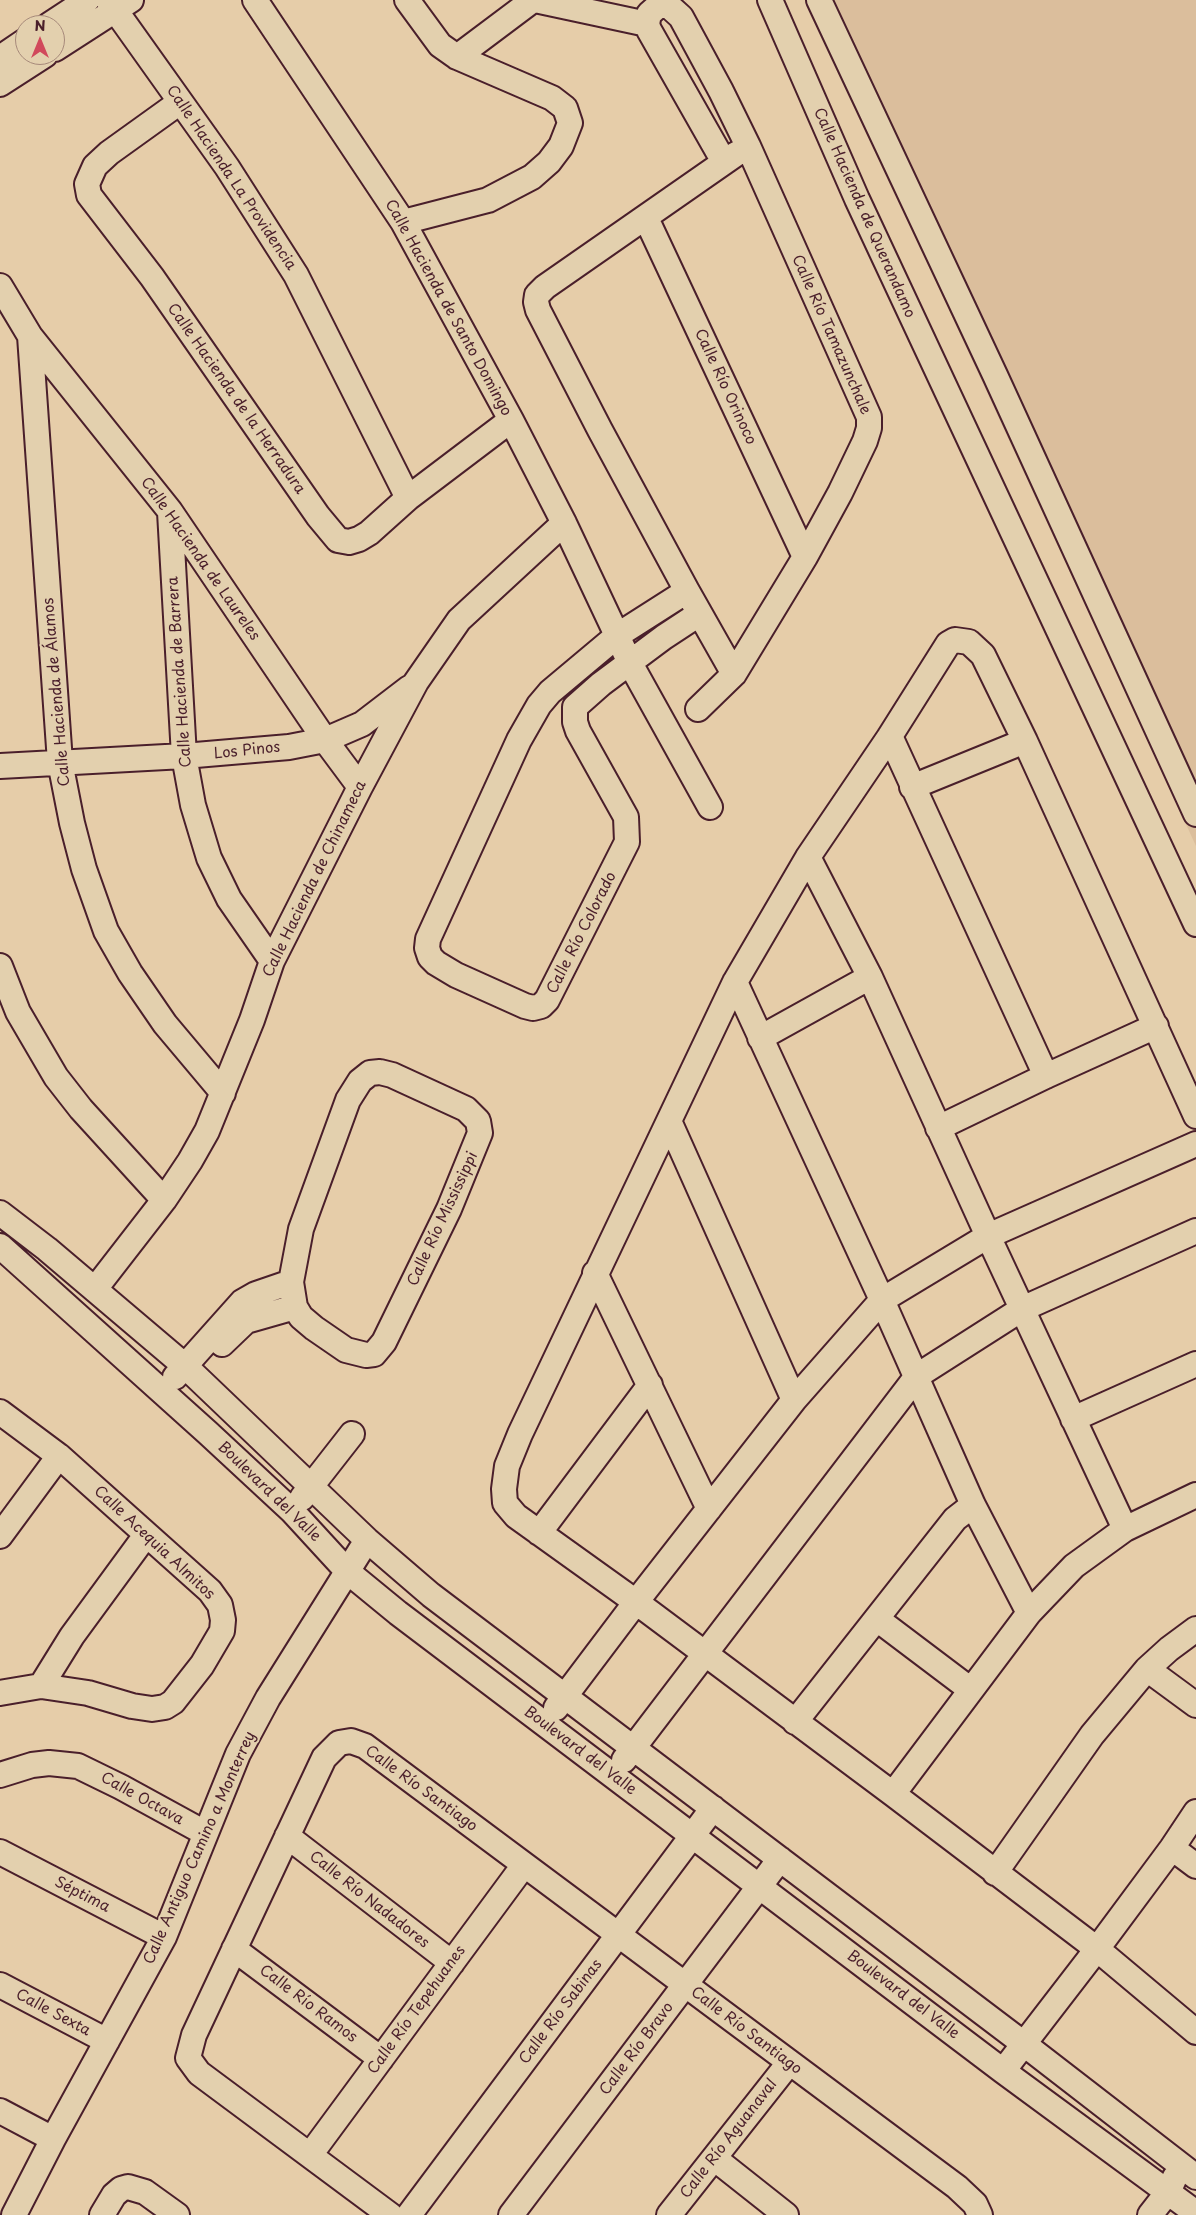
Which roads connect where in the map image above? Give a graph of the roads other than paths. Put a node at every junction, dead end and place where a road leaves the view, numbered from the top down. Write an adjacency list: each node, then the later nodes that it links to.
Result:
1 (87, 0): 8 (street)
2 (255, 0): 20 (street, Calle Hacienda de Santo Domingo)
3 (407, 0): 12 (street)
4 (534, 0): 9 (street); 12 (street)
5 (770, 0): 46 (street, Calle Hacienda de Querandamo)
6 (819, 0): 44 (street)
7 (118, 4): 10 (street); 16 (street, Calle Hacienda La Providencia)
8 (64, 15)
9 (647, 24): 17 (street, Calle Río Tamazunchale); 18 (street)
10 (65, 41)
11 (15, 48): 13 (street)
12 (457, 57): 20 (street)
13 (0, 58)
14 (29, 65): 15 (street)
15 (0, 84)
16 (180, 102): 24 (street, Calle Hacienda La Providencia); 24 (street, Calle Hacienda de la Herradura)
17 (748, 146): 18 (street); 27 (street, Calle Río Tamazunchale)
18 (724, 162): 19 (street)
19 (646, 218): 27 (street, Calle Río Orinoco); 28 (street)
20 (403, 222): 23 (street, Calle Hacienda de Santo Domingo)
21 (0, 286): 22 (street, Calle Hacienda de Laureles)
22 (30, 336): 25 (street, Calle Hacienda de Laureles); 39 (street, Calle Hacienda de Álamos)
23 (511, 420): 24 (street, Calle Hacienda de la Herradura); 26 (street, Calle Hacienda de Santo Domingo)
24 (408, 498)
25 (170, 511): 36 (street, Calle Hacienda de Laureles); 38 (street, Calle Hacienda de Barrera)
26 (564, 523): 30 (street, Calle Hacienda de Santo Domingo); 33 (street, Calle Hacienda de Chinameca)
27 (805, 557): 32 (street, Calle Río Tamazunchale)
28 (687, 592): 29 (street); 30 (street, Calle Río Colorado)
29 (699, 614): 31 (street, Calle Río Colorado); 32 (street)
30 (618, 635): 31 (street, Calle Hacienda de Santo Domingo); 31 (street, Calle Río Colorado)
31 (630, 663): 43 (street, Calle Hacienda de Santo Domingo)
32 (734, 674): 34 (street, Calle Río Tamazunchale)
33 (416, 682): 36 (street, Los Pinos); 41 (street, Calle Hacienda de Chinameca)
34 (698, 709)
35 (890, 736): 37 (street); 42 (street); 45 (street)
36 (325, 740): 38 (street, Los Pinos); 41 (street, Calle Hacienda de Laureles)
37 (1025, 741): 42 (street); 51 (street)
38 (184, 756): 39 (street, Los Pinos); 47 (street, Calle Hacienda de Barrera)
39 (60, 762): 40 (street, Los Pinos); 54 (street, Calle Hacienda de Álamos)
40 (0, 766)
41 (360, 787): 47 (street, Calle Hacienda de Chinameca)
42 (912, 787): 53 (street)
43 (710, 807)
44 (1196, 814)
45 (808, 857): 49 (street); 50 (street)
46 (1196, 924)
47 (272, 961): 54 (street, Calle Hacienda de Chinameca)
48 (0, 966): 59 (street)
49 (870, 977): 52 (street); 57 (street)
50 (735, 982): 52 (street); 56 (street)
51 (1156, 1026): 53 (street); 55 (street)
52 (760, 1038): 67 (street)
53 (1046, 1076): 57 (street)
54 (223, 1093): 59 (street, Calle Hacienda de Chinameca)
55 (1196, 1116)
56 (668, 1120): 64 (street); 75 (street)
57 (938, 1128): 62 (street)
58 (1196, 1144): 62 (street)
59 (164, 1200): 66 (street, Calle Hacienda de Chinameca)
60 (0, 1214): 66 (street)
61 (1196, 1231): 69 (street)
62 (988, 1236): 67 (street); 69 (street)
63 (1, 1244): 74 (street, Boulevard del Valle)
64 (596, 1273): 73 (street); 86 (street)
65 (291, 1282): 68 (street, Calle Río Mississippi); 68 (street, Calle Río Mississippi); 71 (street)
66 (95, 1289): 71 (street)
67 (882, 1300): 72 (street); 75 (street)
68 (295, 1307): 71 (street)
69 (1022, 1309): 72 (street); 77 (street)
70 (1196, 1364): 77 (street)
71 (190, 1371): 74 (street); 80 (street)
72 (917, 1376): 82 (street); 95 (street)
73 (650, 1385): 83 (street); 86 (street)
74 (167, 1397): 84 (street, Boulevard del Valle)
75 (794, 1400): 83 (street)
76 (0, 1412): 79 (street, Calle Acequia Almitos)
77 (1073, 1419): 85 (street)
78 (352, 1434): 80 (street)
79 (60, 1456): 87 (street, Calle Acequia Almitos); 88 (street)
80 (312, 1486): 84 (street); 89 (street)
81 (1196, 1495): 85 (street)
82 (973, 1505): 92 (street); 93 (street)
83 (709, 1508): 91 (street)
84 (292, 1511): 90 (street, Boulevard del Valle)
85 (1125, 1529): 92 (street)
86 (539, 1533): 91 (street)
87 (146, 1535): 97 (street); 97 (street, Calle Acequia Almitos)
88 (0, 1536)
89 (367, 1540): 90 (street, Calle Antiguo Camino a Monterrey); 100 (street)
90 (348, 1572): 103 (street, Boulevard del Valle); 110 (street, Calle Antiguo Camino a Monterrey)
91 (636, 1602): 95 (street); 100 (street)
92 (1029, 1613): 98 (street)
93 (877, 1619): 98 (street); 102 (street)
94 (1196, 1629): 96 (street)
95 (705, 1654): 102 (street); 104 (street)
96 (1147, 1669): 101 (street); 118 (street)
97 (40, 1686): 99 (street, Calle Acequia Almitos)
98 (971, 1690): 107 (street)
99 (0, 1693)
100 (566, 1696): 103 (street); 104 (street)
101 (1196, 1705)
102 (795, 1722): 107 (street)
103 (544, 1723): 105 (street, Boulevard del Valle)
104 (633, 1748): 105 (street); 108 (street)
105 (612, 1774): 112 (street, Boulevard del Valle)
106 (0, 1776): 110 (street, Calle Octava)
107 (893, 1794): 118 (street)
108 (713, 1808): 112 (street, Calle Río Sabinas); 115 (street)
109 (1196, 1812): 113 (street)
110 (205, 1833): 121 (street, Calle Antiguo Camino a Monterrey)
111 (287, 1836): 116 (street, Calle Río Santiago); 122 (street, Calle Río Santiago); 124 (street, Calle Río Nadadores)
112 (692, 1836): 119 (street, Boulevard del Valle); 120 (street, Calle Río Sabinas)
113 (1172, 1848): 117 (street); 123 (street)
114 (0, 1852): 121 (street, Séptima)
115 (780, 1859): 119 (street, Calle Río Bravo); 129 (street)
116 (524, 1865): 120 (street, Calle Río Santiago); 124 (street, Calle Río Tepehuanes)
117 (1196, 1866)
118 (995, 1873): 123 (street)
119 (759, 1886): 126 (street, Calle Río Bravo); 132 (street, Boulevard del Valle)
120 (618, 1936): 126 (street, Calle Río Santiago); 144 (street, Calle Río Sabinas)
121 (164, 1937): 128 (street, Calle Antiguo Camino a Monterrey)
122 (234, 1949): 130 (street, Calle Río Ramos); 135 (street, Calle Río Santiago)
123 (1097, 1949): 127 (street); 129 (street)
124 (452, 1963): 130 (street, Calle Río Tepehuanes)
125 (0, 1985): 128 (street, Calle Sexta)
126 (685, 1986): 131 (street, Calle Río Santiago); 145 (street, Calle Río Bravo)
127 (1196, 2032)
128 (107, 2042): 134 (street, Calle Antiguo Camino a Monterrey)
129 (1024, 2044): 132 (street); 137 (street)
130 (381, 2059): 135 (street, Calle Río Tepehuanes)
131 (789, 2063): 136 (street, Calle Río Aguanaval); 148 (street, Calle Río Santiago)
132 (1003, 2070): 138 (street, Boulevard del Valle)
133 (0, 2111): 134 (street)
134 (53, 2139): 140 (street, Calle Antiguo Camino a Monterrey)
135 (310, 2155): 143 (street, Calle Río Santiago)
136 (714, 2158): 146 (street, Calle Río Aguanaval); 147 (street)
137 (1189, 2171): 138 (street)
138 (1168, 2192): 139 (street, Boulevard del Valle); 149 (street)
139 (1196, 2213)
140 (14, 2215)
141 (102, 2215): 142 (street)
142 (177, 2215)
143 (390, 2215)
144 (409, 2215)
145 (511, 2215)
146 (669, 2215)
147 (786, 2215)
148 (980, 2215)
149 (1150, 2215)

